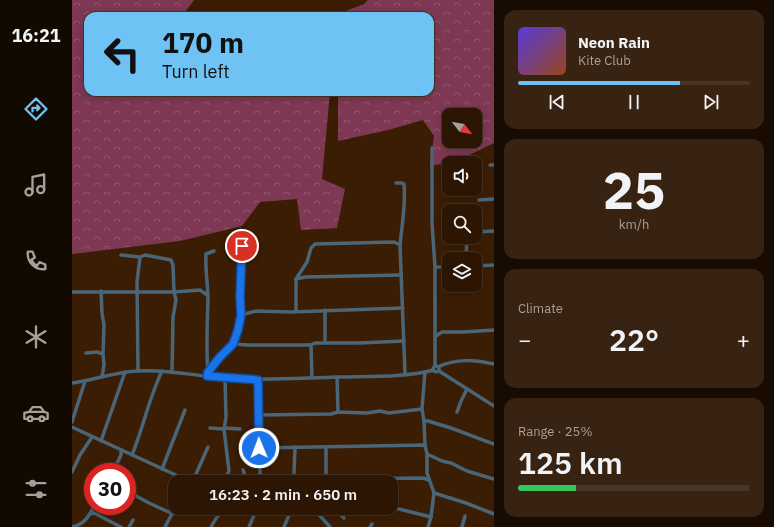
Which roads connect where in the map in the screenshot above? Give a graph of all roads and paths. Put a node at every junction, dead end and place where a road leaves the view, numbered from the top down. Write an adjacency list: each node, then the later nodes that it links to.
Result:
1 (432, 148): 14 (street)
2 (396, 183): 8 (street)
3 (494, 199): 4 (street)
4 (479, 200)
5 (241, 230): 26 (street)
6 (494, 230): 7 (street)
7 (482, 231)
8 (400, 245): 16 (street); 17 (street)
9 (214, 251): 22 (street)
10 (121, 255): 11 (street)
11 (140, 258): 19 (street); 21 (street)
12 (494, 265): 13 (street)
13 (482, 266)
14 (435, 267): 15 (street); 28 (street)
15 (442, 267)
16 (401, 275): 17 (street); 23 (street)
17 (296, 279): 25 (street)
18 (101, 291): 19 (street); 20 (street); 34 (street)
19 (137, 291): 21 (street); 37 (street)
20 (72, 292)
21 (174, 292): 22 (street); 40 (street)
22 (207, 295): 42 (street)
23 (403, 308): 24 (street); 29 (street)
24 (325, 310): 25 (street); 30 (street)
25 (296, 311): 26 (street)
26 (241, 315): 31 (street)
27 (494, 330): 28 (street)
28 (436, 336): 36 (street)
29 (404, 341): 30 (street); 43 (street)
30 (325, 343): 32 (street)
31 (233, 344): 32 (street); 42 (street)
32 (311, 345): 47 (street)
33 (86, 353): 34 (street)
34 (103, 354): 44 (street)
35 (494, 364): 36 (street)
36 (436, 368): 41 (street); 51 (street)
37 (138, 371): 38 (street); 39 (street)
38 (125, 372): 44 (street); 65 (street)
39 (162, 372): 40 (street); 76 (street)
40 (172, 372): 42 (street)
41 (425, 372): 43 (street); 53 (street)
42 (207, 374): 46 (street)
43 (405, 374): 45 (street)
44 (102, 377): 49 (street)
45 (337, 377): 47 (street); 55 (street)
46 (225, 378): 48 (street); 62 (street)
47 (312, 378): 48 (street)
48 (258, 380): 57 (street)
49 (85, 381): 50 (street); 59 (street)
50 (72, 383)
51 (467, 389): 52 (street); 56 (street)
52 (494, 406)
53 (422, 409): 55 (street); 58 (street)
54 (185, 410): 79 (street)
55 (338, 412): 57 (street)
56 (457, 412)
57 (259, 415): 71 (street)
58 (424, 421): 66 (street); 67 (street)
59 (72, 422)
60 (72, 427): 64 (street)
61 (210, 428): 62 (street)
62 (224, 428): 63 (street); 85 (street)
63 (240, 429)
64 (92, 437): 65 (street); 78 (street)
65 (101, 441): 72 (street)
66 (494, 444)
67 (425, 445): 70 (street); 74 (street)
68 (208, 447): 84 (street)
69 (295, 447): 70 (street); 71 (street); 81 (street)
70 (326, 447): 87 (street)
71 (259, 448): 82 (street)
72 (120, 450): 73 (street); 75 (street)
73 (126, 453): 75 (street); 76 (street)
74 (427, 454): 89 (street); 90 (street)
75 (121, 455): 77 (street)
76 (132, 455): 79 (street)
77 (117, 463)
78 (73, 466)
79 (162, 469): 83 (street)
80 (243, 470): 86 (street)
81 (294, 473)
82 (260, 474)
83 (175, 475)
84 (195, 475)
85 (227, 475)
86 (245, 475)
87 (327, 475)
88 (398, 479): 90 (street)
89 (494, 479)
90 (429, 480): 91 (street)
91 (434, 493): 95 (street); 105 (street)
92 (136, 496): 94 (street)
93 (398, 509): 105 (street)
94 (168, 512)
95 (494, 514)
96 (89, 515): 109 (street)
97 (100, 515): 110 (street)
98 (172, 515): 112 (street)
99 (219, 515): 113 (street)
100 (255, 515): 114 (street)
101 (289, 515): 108 (street)
102 (319, 515): 117 (street)
103 (341, 515): 106 (street)
104 (465, 516): 119 (street)
105 (431, 517): 118 (street)
106 (344, 518)
107 (133, 520): 111 (street)
108 (286, 521): 115 (street); 116 (street)
109 (72, 527)
110 (120, 527)
111 (128, 527)
112 (165, 527)
113 (211, 527)
114 (249, 527)
115 (284, 527)
116 (288, 527)
117 (330, 527)
118 (428, 527)
119 (462, 527)

